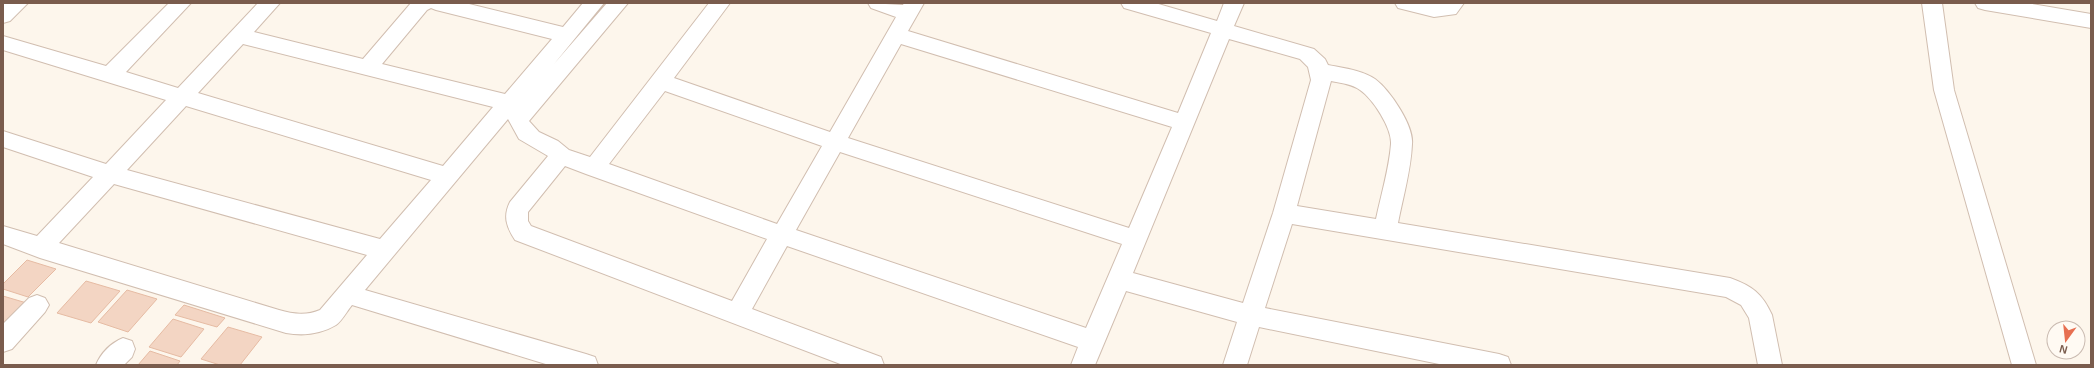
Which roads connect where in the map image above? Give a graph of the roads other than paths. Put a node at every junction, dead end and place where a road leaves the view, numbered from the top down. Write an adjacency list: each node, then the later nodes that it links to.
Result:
1 (18, 3): 17 (street)
2 (181, 3): 26 (street)
3 (270, 3): 22 (street)
4 (426, 3): 24 (street)
5 (436, 3): 20 (street)
6 (594, 3): 20 (street)
7 (618, 3): 33 (street)
8 (720, 3): 27 (street)
9 (878, 3): 16 (street)
10 (1131, 3): 19 (street)
11 (1234, 3): 19 (street)
12 (1405, 3): 13 (street)
13 (1454, 3)
14 (1932, 3): 57 (street)
15 (1985, 3): 18 (street)
16 (912, 8): 21 (street)
17 (3, 16)
18 (2091, 22)
19 (1223, 30): 25 (street); 30 (street)
20 (567, 35): 29 (street)
21 (896, 35): 30 (street); 32 (street)
22 (239, 36): 24 (street); 28 (street)
23 (3, 43): 26 (street)
24 (367, 68): 29 (street)
25 (1319, 70): 37 (street); 38 (street)
26 (109, 76): 28 (street)
27 (660, 81): 32 (street); 34 (street)
28 (182, 98): 35 (street); 36 (street)
29 (509, 103): 36 (street)
30 (1184, 123): 41 (street)
31 (3, 139): 35 (street)
32 (835, 142): 40 (street); 41 (street)
33 (561, 156): 34 (street); 47 (street)
34 (594, 168): 40 (street)
35 (110, 174): 42 (street); 43 (street)
36 (448, 176): 43 (street)
37 (1284, 212): 38 (street); 48 (street)
38 (1385, 230): 56 (street)
39 (3, 235): 42 (street)
40 (782, 235): 47 (street); 50 (street)
41 (1135, 239): 44 (street)
42 (40, 248): 43 (street)
43 (384, 250)
44 (1118, 279): 48 (street); 50 (street)
45 (361, 299): 51 (street)
46 (37, 305): 49 (street)
47 (737, 314): 52 (street)
48 (1250, 315): 54 (street); 55 (street)
49 (3, 341)
50 (1093, 341): 53 (street)
51 (586, 365)
52 (872, 365)
53 (1083, 365)
54 (1235, 365)
55 (1499, 365)
56 (1770, 365)
57 (2024, 365)

